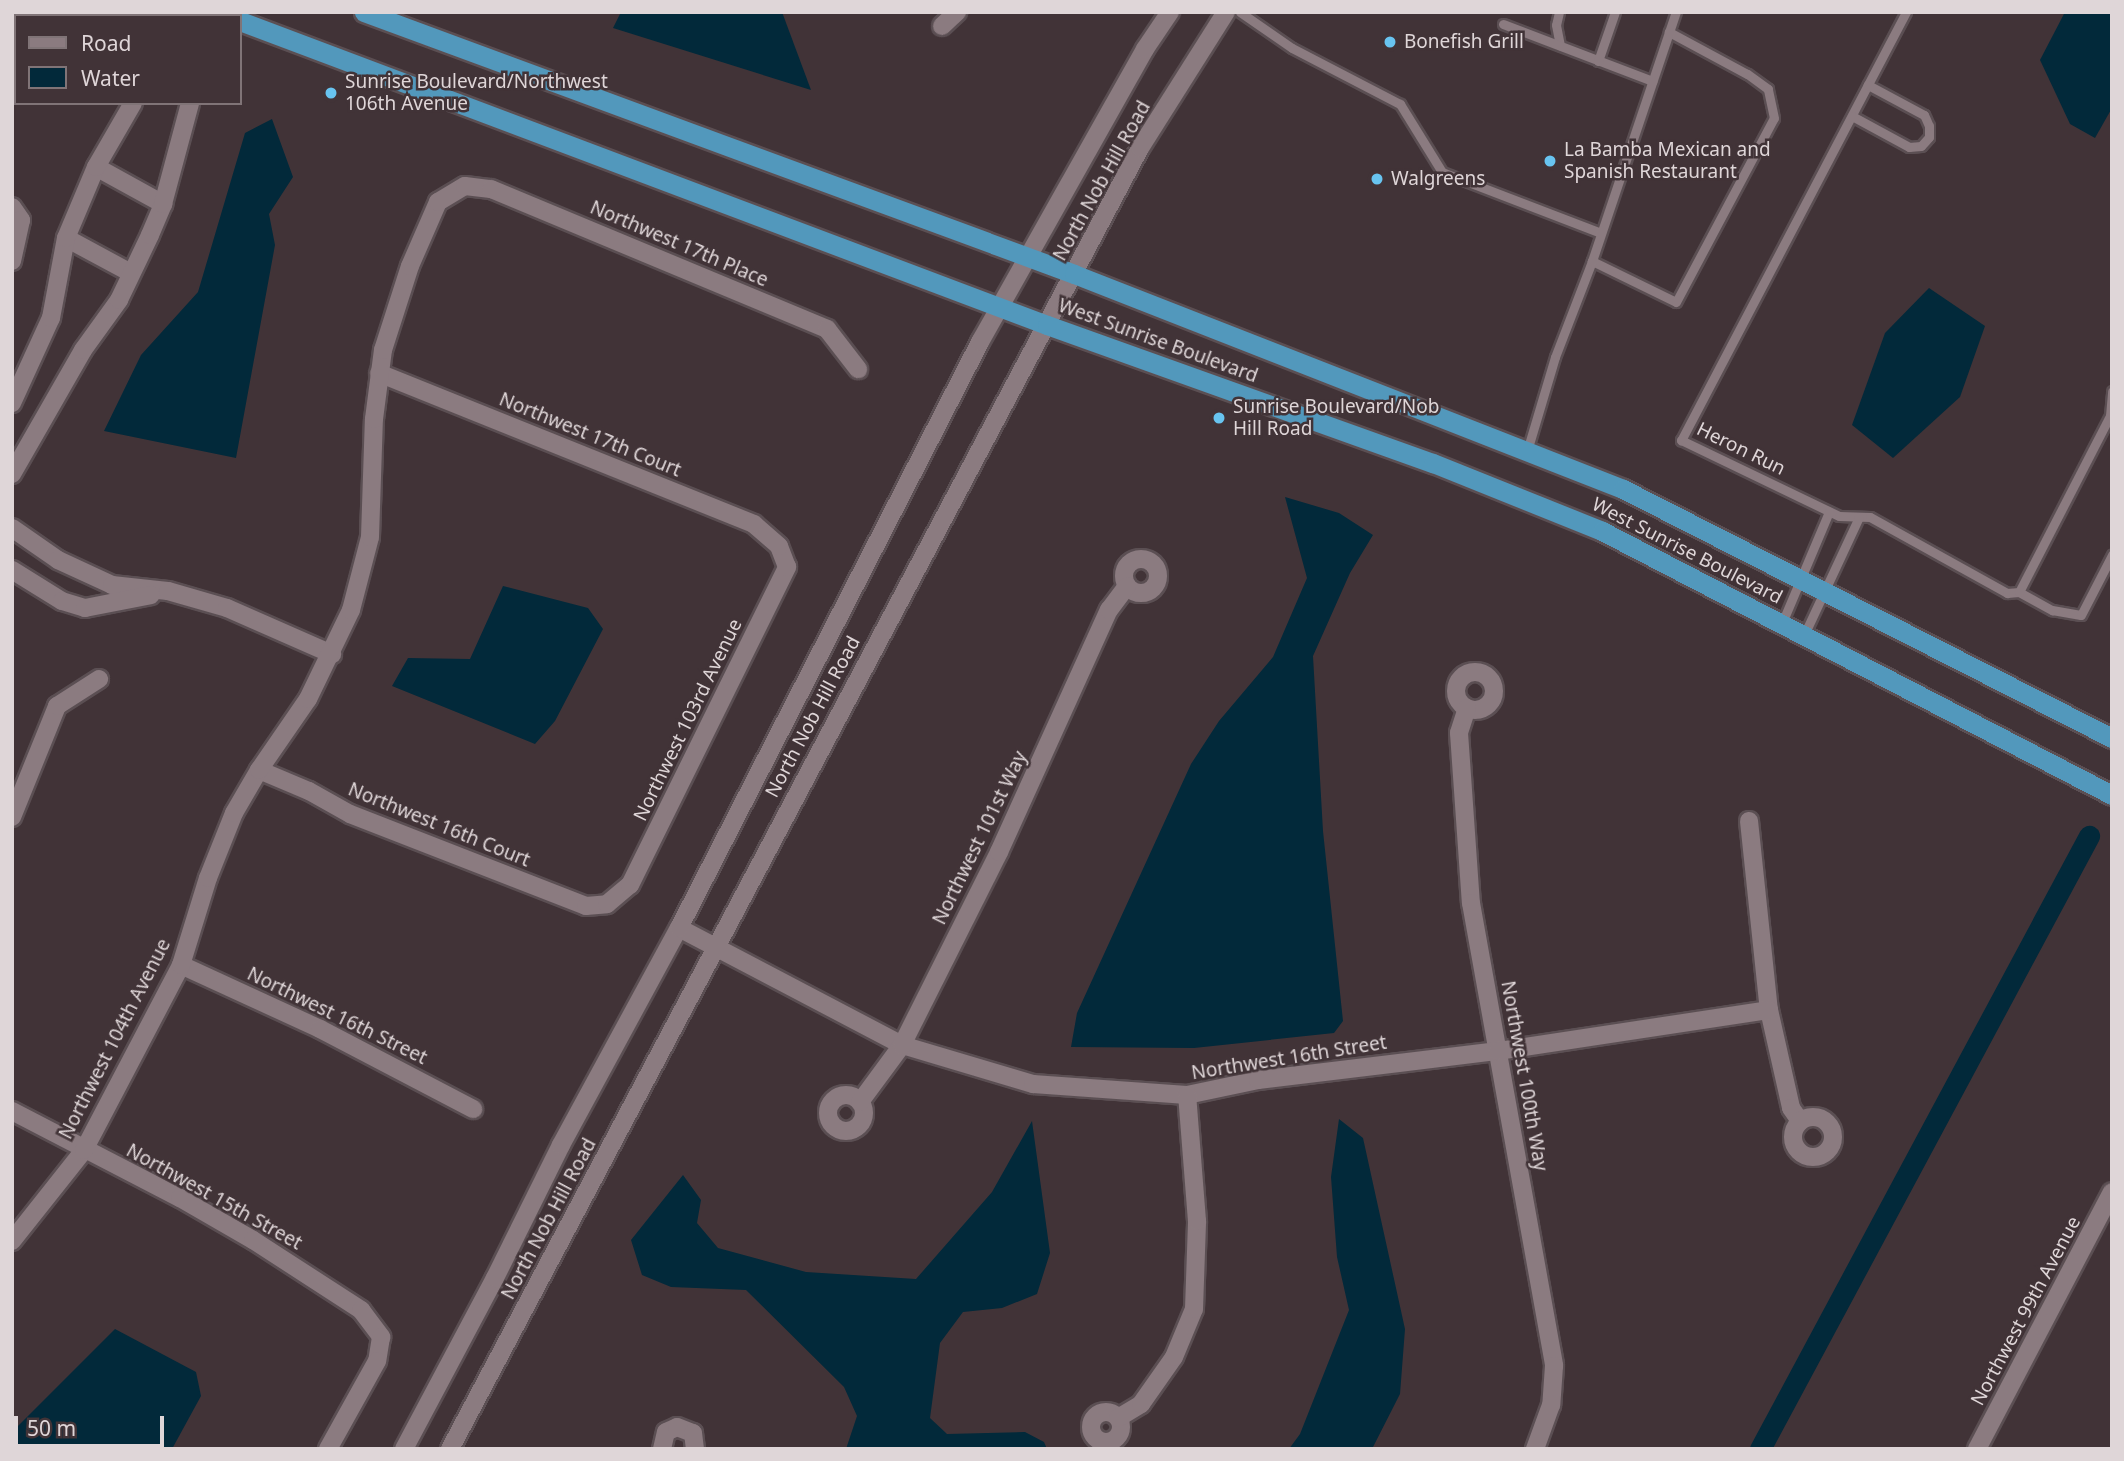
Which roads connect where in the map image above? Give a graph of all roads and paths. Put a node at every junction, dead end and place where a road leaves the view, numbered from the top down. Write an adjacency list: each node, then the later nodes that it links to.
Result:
1 (364, 12): 27 (highway, West Sunrise Boulevard)
2 (957, 12): 12 (street)
3 (1170, 12): 27 (street, North Nob Hill Road)
4 (1226, 12): 31 (street, North Nob Hill Road)
5 (1240, 12): 25 (lane)
6 (1559, 12): 14 (lane)
7 (1676, 12): 13 (lane)
8 (1906, 12): 17 (lane, Heron Run)
9 (1611, 15): 15 (lane)
10 (242, 22): 32 (highway, West Sunrise Boulevard)
11 (1503, 24): 14 (lane)
12 (942, 26)
13 (1669, 32): 16 (lane); 29 (lane)
14 (1560, 46): 15 (lane)
15 (1598, 61): 16 (lane)
16 (1652, 81): 25 (lane)
17 (1868, 85): 20 (lane, Heron Run); 20 (lane)
18 (132, 105): 21 (street)
19 (189, 105): 23 (street)
20 (1852, 116): 40 (lane, Heron Run)
21 (96, 167): 23 (street); 26 (street)
22 (465, 186): 34 (street, Northwest 17th Place); 35 (street, Northwest 104th Avenue)
23 (163, 204): 30 (street)
24 (17, 214): 28 (street)
25 (1601, 233): 29 (lane)
26 (66, 238): 30 (street); 37 (street)
27 (1028, 257): 31 (highway, West Sunrise Boulevard); 32 (street, North Nob Hill Road)
28 (12, 261)
29 (1592, 261): 38 (lane)
30 (131, 273): 39 (street)
31 (1074, 274): 33 (street, North Nob Hill Road); 38 (highway, West Sunrise Boulevard)
32 (1001, 306): 33 (highway, West Sunrise Boulevard); 62 (street, North Nob Hill Road)
33 (1048, 326): 51 (highway, West Sunrise Boulevard); 63 (street, North Nob Hill Road)
34 (858, 369)
35 (379, 373): 43 (street, Northwest 17th Court); 53 (street, Northwest 104th Avenue)
36 (2111, 393): 50 (lane)
37 (12, 403)
38 (1526, 452): 46 (highway, West Sunrise Boulevard)
39 (12, 474)
40 (1829, 512): 41 (lane, Heron Run); 46 (lane)
41 (1859, 517): 49 (lane); 50 (lane, Heron Run)
42 (12, 528): 48 (street)
43 (779, 546): 61 (street, Northwest 103rd Avenue)
44 (2112, 555): 50 (lane, Heron Run)
45 (12, 570): 48 (street)
46 (1802, 580): 49 (highway, West Sunrise Boulevard); 51 (lane)
47 (1128, 586): 66 (street, Northwest 101st Way)
48 (168, 591): 53 (street)
49 (1825, 592): 52 (lane); 56 (highway, West Sunrise Boulevard)
50 (2019, 592)
51 (1782, 623): 52 (highway, West Sunrise Boulevard)
52 (1804, 635): 58 (highway, West Sunrise Boulevard)
53 (332, 654): 57 (street, Northwest 104th Avenue)
54 (99, 679): 59 (street)
55 (1467, 708): 67 (street, Northwest 100th Way)
56 (2112, 738)
57 (259, 770): 61 (street, Northwest 16th Court); 64 (street, Northwest 104th Avenue)
58 (2112, 796)
59 (12, 817)
60 (1749, 821): 65 (street)
61 (607, 904)
62 (679, 928): 63 (street, Northwest 16th Street); 78 (street, North Nob Hill Road)
63 (715, 947): 66 (street, Northwest 16th Street); 79 (street, North Nob Hill Road)
64 (181, 965): 70 (street, Northwest 16th Street); 73 (street, Northwest 104th Avenue)
65 (1769, 1010): 67 (street, Northwest 16th Street); 72 (street)
66 (902, 1045): 68 (street, Northwest 16th Street); 69 (street, Northwest 101st Way)
67 (1498, 1051): 68 (street, Northwest 16th Street); 82 (street, Northwest 100th Way)
68 (1186, 1095): 76 (street)
69 (860, 1102)
70 (472, 1108)
71 (12, 1111): 73 (street, Northwest 15th Street)
72 (1800, 1121)
73 (83, 1150): 75 (street, Northwest 104th Avenue); 77 (street, Northwest 15th Street)
74 (2112, 1192): 83 (street, Northwest 99th Avenue)
75 (12, 1241)
76 (1118, 1418)
77 (328, 1449)
78 (404, 1449)
79 (450, 1449)
80 (662, 1449): 81 (street)
81 (695, 1449)
82 (1535, 1449)
83 (1977, 1449)

